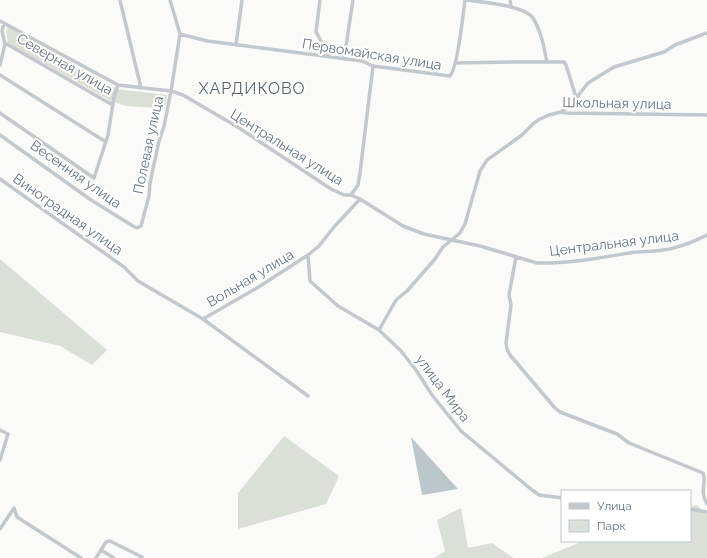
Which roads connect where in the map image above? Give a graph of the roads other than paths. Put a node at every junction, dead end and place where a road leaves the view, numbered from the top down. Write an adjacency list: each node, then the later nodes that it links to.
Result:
1 (120, 0): 23 (street)
2 (170, 0): 12 (street)
3 (242, 0): 14 (street)
4 (320, 0): 15 (street)
5 (353, 0): 16 (street)
6 (465, 0): 8 (street); 18 (street)
7 (510, 0): 8 (street)
8 (511, 6): 17 (street)
9 (0, 21): 10 (street, Центральная улица)
10 (4, 23): 13 (street); 22 (street, Центральная улица)
11 (707, 33): 25 (street)
12 (180, 34): 14 (street, Первомайская улица); 24 (street, Полевая улица)
13 (5, 43): 19 (street); 26 (street, Северная улица)
14 (236, 45): 15 (street, Первомайская улица)
15 (330, 57): 16 (street, Первомайская улица)
16 (344, 59): 20 (street, Первомайская улица)
17 (547, 62): 18 (street, Первомайская улица); 25 (street, Первомайская улица)
18 (456, 63): 20 (street, Первомайская улица)
19 (0, 65)
20 (373, 66): 33 (street)
21 (0, 75): 31 (street)
22 (118, 85): 23 (street, Центральная улица); 26 (street)
23 (141, 88): 24 (street, Центральная улица)
24 (171, 91): 33 (street, Центральная улица); 35 (street, Полевая улица)
25 (576, 97): 27 (street)
26 (113, 105): 31 (street)
27 (561, 112): 29 (street, Школьная улица); 37 (street, Школьная улица)
28 (0, 113): 31 (street)
29 (707, 115)
30 (0, 135): 35 (street, Весенняя улица)
31 (106, 142)
32 (0, 179): 40 (street, Виноградная улица)
33 (351, 195): 34 (street, Центральная улица)
34 (360, 199): 37 (street, Центральная улица); 38 (street, Вольная улица)
35 (140, 227)
36 (707, 235): 39 (street, Центральная улица)
37 (451, 240): 39 (street, Центральная улица); 41 (street, Школьная улица)
38 (308, 255): 40 (street, Вольная улица); 41 (street, улица Мира)
39 (516, 257): 46 (street)
40 (203, 319): 42 (street, Виноградная улица)
41 (379, 330): 45 (street, улица Мира)
42 (308, 396)
43 (0, 430): 44 (street)
44 (0, 460)
45 (561, 498)
46 (707, 504)
47 (691, 509): 48 (street)
48 (707, 512)
49 (0, 529): 51 (street)
50 (101, 550): 52 (street); 53 (street); 54 (street)
51 (81, 558)
52 (96, 558)
53 (114, 558)
54 (141, 558)

